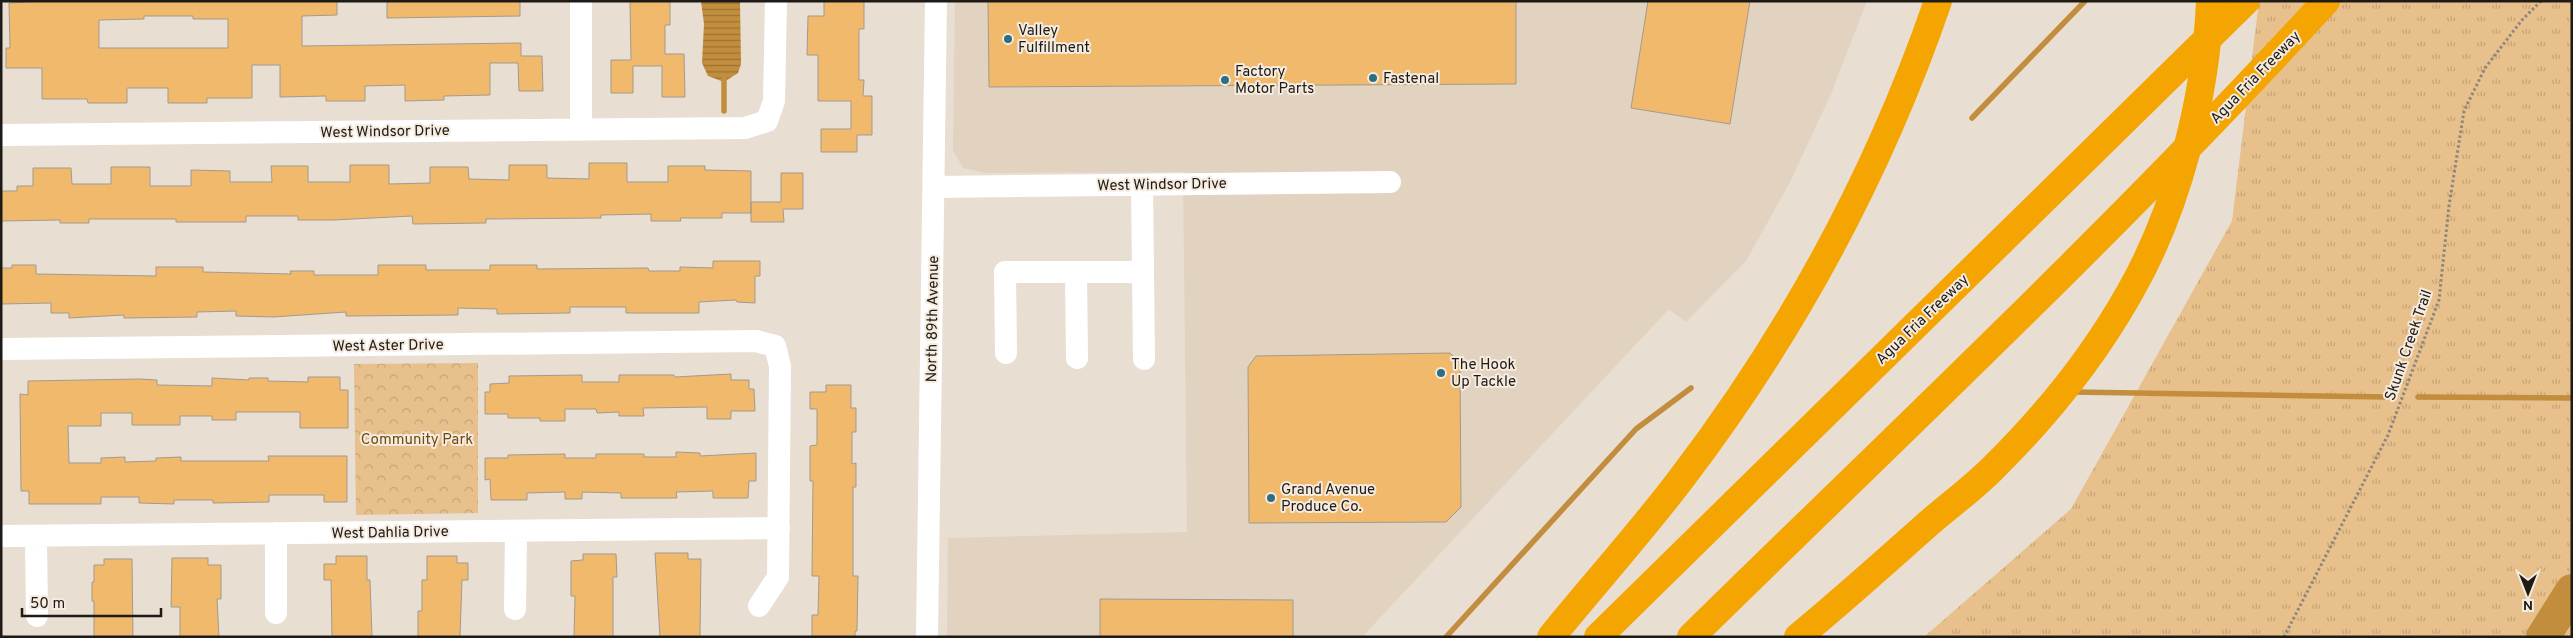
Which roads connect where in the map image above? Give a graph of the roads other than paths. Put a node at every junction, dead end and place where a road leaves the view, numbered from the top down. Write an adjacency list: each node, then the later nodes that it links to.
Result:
1 (581, 1): 8 (street)
2 (776, 1): 8 (street, West Windsor Drive)
3 (936, 1): 12 (street, North 89th Avenue)
4 (1938, 1): 29 (highway)
5 (2210, 1): 32 (highway)
6 (2246, 1): 30 (highway, Agua Fria Freeway)
7 (2326, 1): 31 (highway, Agua Fria Freeway)
8 (581, 129): 9 (street, West Windsor Drive)
9 (1, 135)
10 (1390, 182): 11 (street, West Windsor Drive)
11 (1142, 185): 12 (street, West Windsor Drive); 14 (street)
12 (934, 187): 28 (street, North 89th Avenue)
13 (1076, 272): 14 (street); 16 (street); 17 (street)
14 (1143, 272): 18 (street)
15 (1, 349): 19 (street, West Aster Drive)
16 (1006, 353)
17 (1077, 358)
18 (1144, 359)
19 (779, 528): 20 (street, West Dahlia Drive); 24 (street)
20 (516, 531): 21 (street, West Dahlia Drive); 25 (street)
21 (276, 533): 23 (street, West Dahlia Drive); 26 (street)
22 (1, 536): 23 (street, West Dahlia Drive)
23 (36, 536): 27 (street)
24 (760, 606)
25 (515, 609)
26 (276, 613)
27 (37, 616)
28 (927, 637)
29 (1551, 637)
30 (1598, 637)
31 (1691, 637)
32 (1798, 637)

